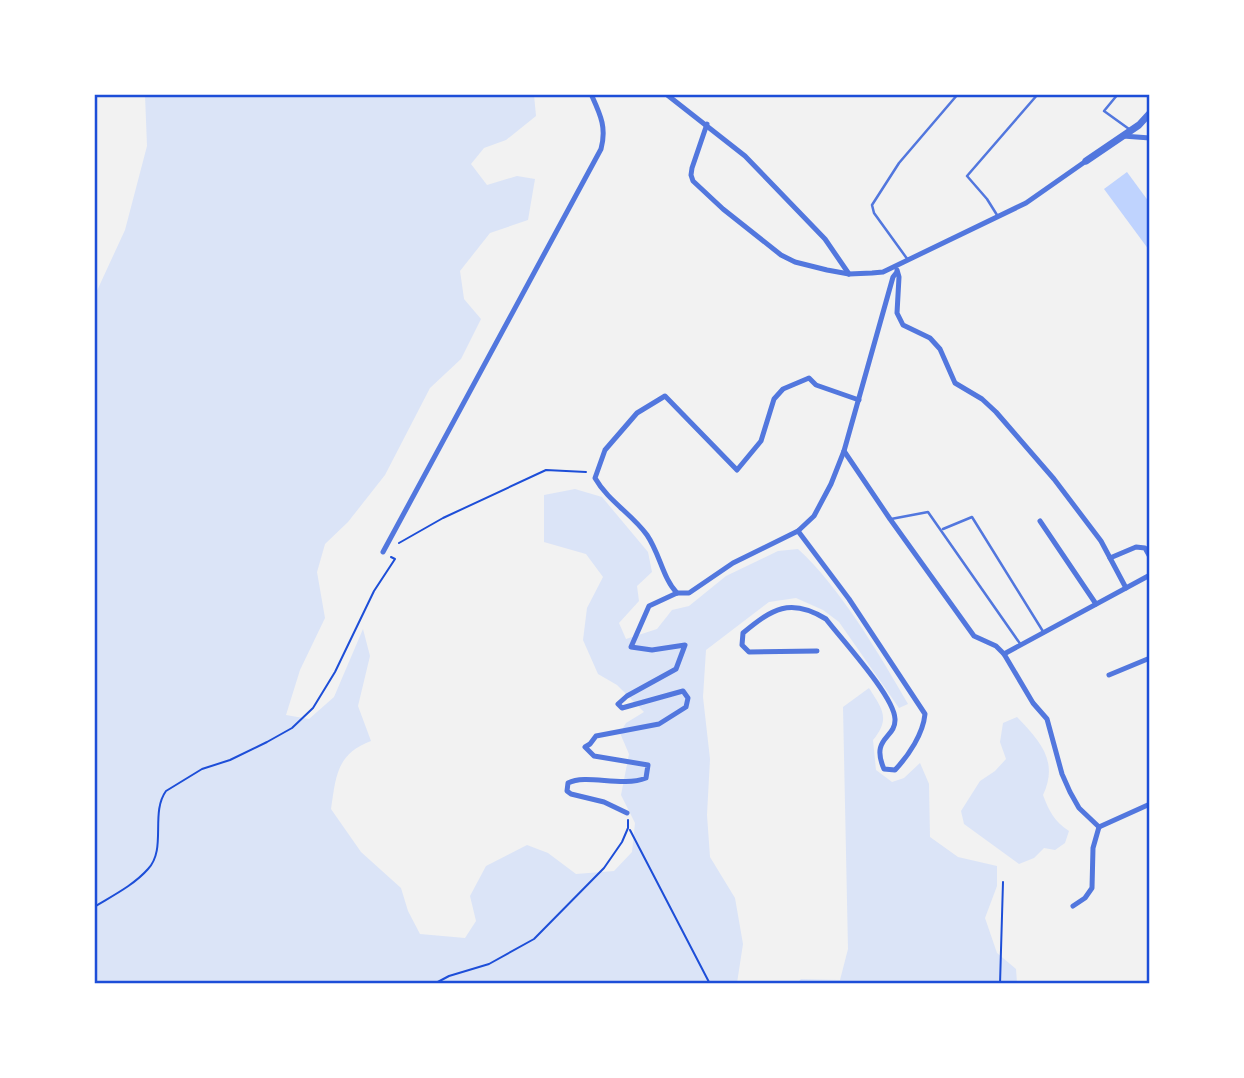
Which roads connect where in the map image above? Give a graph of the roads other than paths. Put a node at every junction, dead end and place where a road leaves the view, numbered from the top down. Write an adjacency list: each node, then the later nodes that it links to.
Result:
1 (591, 94): 22 (street)
2 (666, 94): 7 (street)
3 (958, 94): 13 (lane)
4 (1038, 94): 12 (lane)
5 (1118, 94): 8 (lane)
6 (1150, 113): 8 (street)
7 (707, 124): 15 (street); 15 (street)
8 (1131, 131): 9 (street)
9 (1124, 136): 10 (street); 11 (street)
10 (1150, 138)
11 (1086, 161): 12 (street)
12 (999, 218): 13 (street)
13 (908, 261): 14 (street)
14 (897, 269): 15 (street); 16 (street); 24 (street)
15 (849, 274)
16 (859, 400): 17 (street); 27 (street)
17 (844, 451): 18 (street); 21 (street)
18 (890, 519): 20 (lane); 32 (street)
19 (1040, 521): 28 (street)
20 (942, 530): 29 (lane); 30 (lane)
21 (798, 531): 27 (street); 31 (street)
22 (383, 552)
23 (1150, 557): 24 (street)
24 (1110, 558): 26 (street)
25 (1150, 575): 26 (street)
26 (1126, 588): 28 (street)
27 (677, 593): 36 (street)
28 (1096, 604): 29 (street)
29 (1044, 633): 30 (street)
30 (1020, 645): 32 (street)
31 (817, 651)
32 (1004, 654): 37 (street)
33 (1150, 658): 34 (street)
34 (1109, 675)
35 (1150, 804): 37 (street)
36 (627, 813)
37 (1098, 827): 38 (street)
38 (1073, 906)

